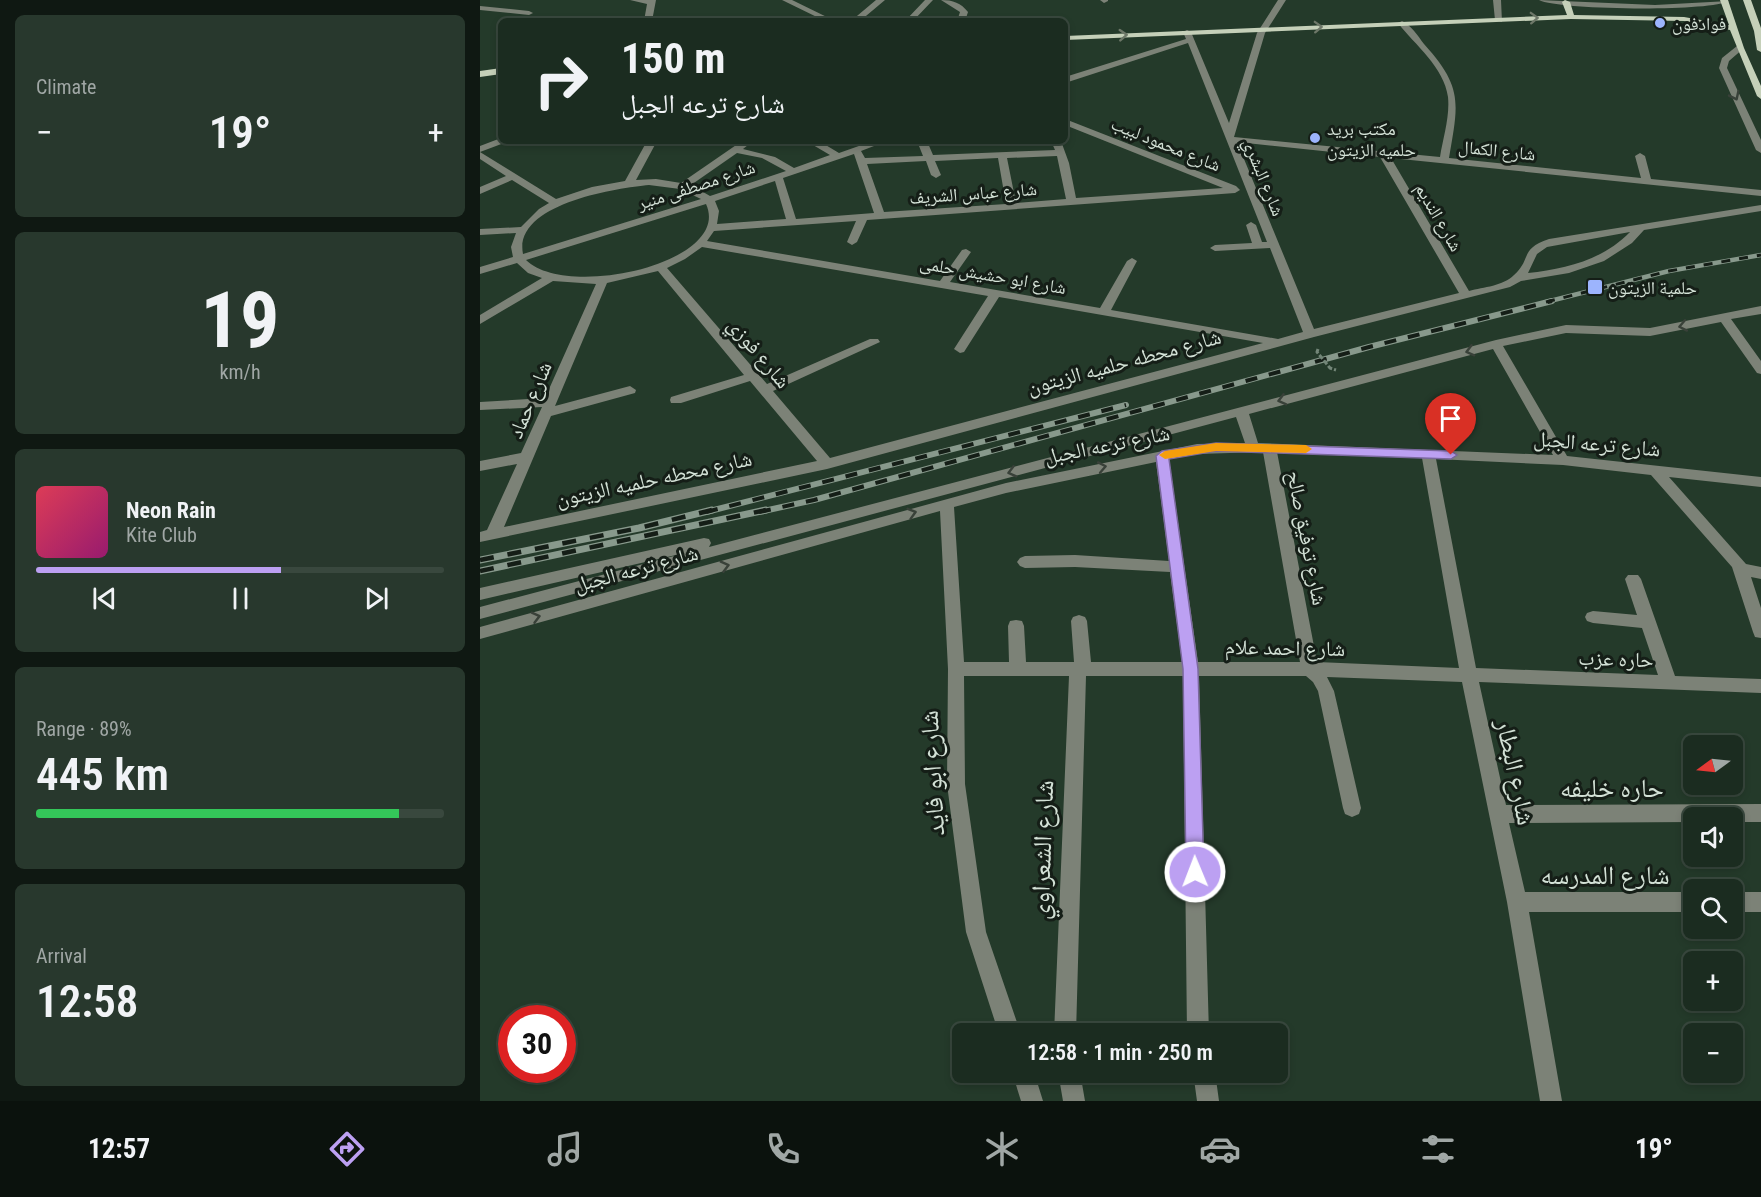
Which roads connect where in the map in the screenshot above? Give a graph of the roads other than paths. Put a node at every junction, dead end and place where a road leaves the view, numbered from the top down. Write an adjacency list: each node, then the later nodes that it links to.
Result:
1 (634, 0): 10 (street)
2 (786, 0): 17 (street)
3 (881, 0): 18 (street)
4 (929, 0): 19 (street)
5 (945, 0): 20 (street)
6 (1282, 0): 23 (street)
7 (1497, 0): 21 (street)
8 (1543, 0): 12 (street)
9 (1747, 0): 25 (main road)
10 (652, 1): 16 (street)
11 (1724, 1): 12 (street); 24 (main road)
12 (1566, 2): 15 (main road)
13 (480, 8): 14 (street)
14 (529, 13)
15 (1571, 17): 21 (main road, one-way to 15); 24 (main road)
16 (649, 18)
17 (825, 18)
18 (859, 18)
19 (912, 18)
20 (963, 18)
21 (1499, 20): 22 (main road)
22 (1402, 23): 23 (main road, one-way to 22); 56 (street)
23 (1263, 29): 26 (main road); 37 (street)
24 (1735, 29): 28 (main road)
25 (1759, 31): 29 (main road)
26 (1188, 36): 27 (main road, one-way to 26); 31 (street); 37 (street, شارع البشري)
27 (1068, 38)
28 (1740, 48): 35 (main road); 47 (street, one-way to 47)
29 (1761, 50)
30 (498, 71): 33 (main road)
31 (1092, 71): 32 (street); 34 (street)
32 (1068, 72)
33 (480, 74)
34 (1068, 79)
35 (1761, 96)
36 (1068, 123): 64 (street, شارع محمود لبيب)
37 (1230, 138): 50 (street, شارع الكمال); 67 (street, شارع البشري)
38 (498, 143): 49 (street)
39 (650, 144): 62 (street)
40 (743, 144): 45 (street)
41 (818, 144): 51 (street)
42 (874, 144): 46 (street, شارع مصطفى منير)
43 (923, 144): 54 (street)
44 (1057, 144): 48 (street)
45 (734, 150): 57 (street); 63 (street)
46 (857, 150): 51 (street, شارع مصطفى منير); 55 (street)
47 (1761, 150)
48 (1060, 153): 52 (street); 69 (street)
49 (480, 154): 59 (street)
50 (1384, 155): 56 (street, شارع الكمال); 96 (street, شارع النديم)
51 (838, 156): 57 (street, شارع مصطفى منير)
52 (1002, 156): 54 (street); 71 (street)
53 (1640, 156): 61 (street)
54 (929, 159): 55 (street); 58 (street)
55 (861, 161): 73 (street)
56 (1444, 161): 61 (street, شارع الكمال)
57 (792, 171): 60 (street, شارع مصطفى منير)
58 (936, 175)
59 (513, 176): 65 (street); 70 (street)
60 (778, 176): 68 (street, شارع مصطفى منير); 75 (street)
61 (1647, 182): 66 (street, شارع الكمال)
62 (629, 183): 63 (street); 70 (street)
63 (683, 186): 68 (street)
64 (1235, 190): 67 (street, شارع محمود لبيب); 69 (street, شارع عباس الشريف)
65 (480, 191)
66 (1761, 193)
67 (1254, 197): 83 (street, شارع البشري)
68 (709, 200): 77 (street); 87 (street, شارع مصطفى منير)
69 (1072, 202): 71 (street, شارع عباس الشريف)
70 (557, 204): 79 (street)
71 (1012, 206): 73 (street, شارع عباس الشريف)
72 (1761, 208): 78 (street)
73 (880, 216): 74 (street, شارع عباس الشريف)
74 (863, 217): 75 (street, شارع عباس الشريف); 81 (street)
75 (792, 222): 77 (street, شارع عباس الشريف)
76 (1251, 225): 84 (street)
77 (712, 228): 82 (street)
78 (1640, 228): 92 (street, شارع محطه حلميه الزيتون); 92 (street)
79 (523, 230): 80 (street); 87 (street)
80 (480, 232)
81 (852, 242)
82 (700, 243): 89 (street); 94 (street, شارع ابو حشيش حلمى)
83 (1274, 245): 84 (street); 101 (street, شارع البشري)
84 (1258, 246): 85 (street)
85 (1215, 248)
86 (966, 252): 94 (street)
87 (519, 259): 90 (street, شارع مصطفى منير); 91 (street)
88 (1132, 261): 98 (street)
89 (660, 267): 93 (street); 107 (street, شارع فوزي)
90 (480, 271)
91 (550, 278): 93 (street); 100 (street)
92 (1518, 278): 96 (street, شارع محطه حلميه الزيتون)
93 (603, 280): 112 (street, شارع حماد)
94 (943, 284): 95 (street, شارع ابو حشيش حلمى)
95 (995, 294): 98 (street, شارع ابو حشيش حلمى); 105 (street)
96 (1466, 295): 101 (street, شارع محطه حلميه الزيتون)
97 (1761, 310): 99 (street)
98 (1104, 312): 103 (street, شارع ابو حشيش حلمى)
99 (1724, 318): 104 (street, one-way to 104); 106 (street)
100 (480, 320)
101 (1310, 334): 103 (street, شارع محطه حلميه الزيتون)
102 (874, 342): 109 (street)
103 (1279, 342): 119 (street, شارع محطه حلميه الزيتون)
104 (1496, 344): 113 (street, one-way to 113); 118 (street)
105 (960, 349)
106 (1761, 370)
107 (753, 376): 109 (street, شارع فوزي); 110 (street)
108 (630, 390): 112 (street)
109 (765, 390): 119 (street, شارع فوزي)
110 (676, 400)
111 (480, 406): 112 (street)
112 (548, 408): 117 (street, شارع حماد)
113 (1241, 411): 114 (street, شارع توفيق صالح); 124 (street, one-way to 124)
114 (1261, 447): 115 (street, شارع ترعه الجبل); 116 (street, شارع ترعه الجبل); 143 (street, شارع توفيق صالح)
115 (1428, 454): 118 (street, شارع ترعه الجبل); 144 (street, شارع البطار)
116 (1162, 456): 123 (street, شارع ترعه الجبل, one-way to 116); 127 (street)
117 (526, 457): 120 (street); 125 (street, شارع حماد)
118 (1563, 460): 121 (street, شارع ترعه الجبل)
119 (827, 465): 125 (street, شارع محطه حلميه الزيتون)
120 (480, 466)
121 (1656, 471): 122 (street, شارع ترعه الجبل); 128 (street)
122 (1761, 482)
123 (947, 504): 138 (street, شارع ترعه الجبل, one-way to 123); 141 (street, شارع ابو فايد)
124 (877, 508): 131 (street, شارع ترعه الجبل); 132 (street)
125 (486, 536)
126 (1025, 562): 127 (street)
127 (1177, 567): 142 (street)
128 (1741, 569): 129 (street); 137 (street)
129 (1761, 573)
130 (1634, 579): 135 (street)
131 (480, 594)
132 (480, 613)
133 (1593, 617): 135 (street)
134 (1079, 621): 140 (street, شارع الشعراوي)
135 (1648, 622): 145 (street)
136 (1016, 626): 139 (street)
137 (1761, 632)
138 (480, 633)
139 (1018, 668): 140 (street, شارع احمد علام); 141 (street, شارع احمد علام)
140 (1080, 668): 142 (street, شارع احمد علام); 155 (street, شارع الشعراوي)
141 (956, 669): 154 (street, شارع ابو فايد)
142 (1191, 669): 143 (street, شارع احمد علام); 156 (street)
143 (1310, 669): 144 (street, شارع احمد علام); 147 (street, شارع توفيق صالح)
144 (1469, 677): 145 (street, حاره عزب); 148 (street, شارع البطار)
145 (1669, 683): 146 (street, حاره عزب)
146 (1761, 686)
147 (1352, 808)
148 (1500, 813): 149 (street, حاره خليفه); 150 (street, شارع البطار)
149 (1761, 813)
150 (1516, 902): 151 (street, شارع المدرسه); 163 (street, شارع البطار)
151 (1683, 902)
152 (1743, 902): 153 (street)
153 (1761, 902)
154 (1006, 1023)
155 (1065, 1023)
156 (1198, 1023)
157 (1026, 1083): 160 (street)
158 (1071, 1083): 161 (street)
159 (1206, 1083): 162 (street)
160 (1032, 1101)
161 (1074, 1101)
162 (1208, 1101)
163 (1551, 1101)

